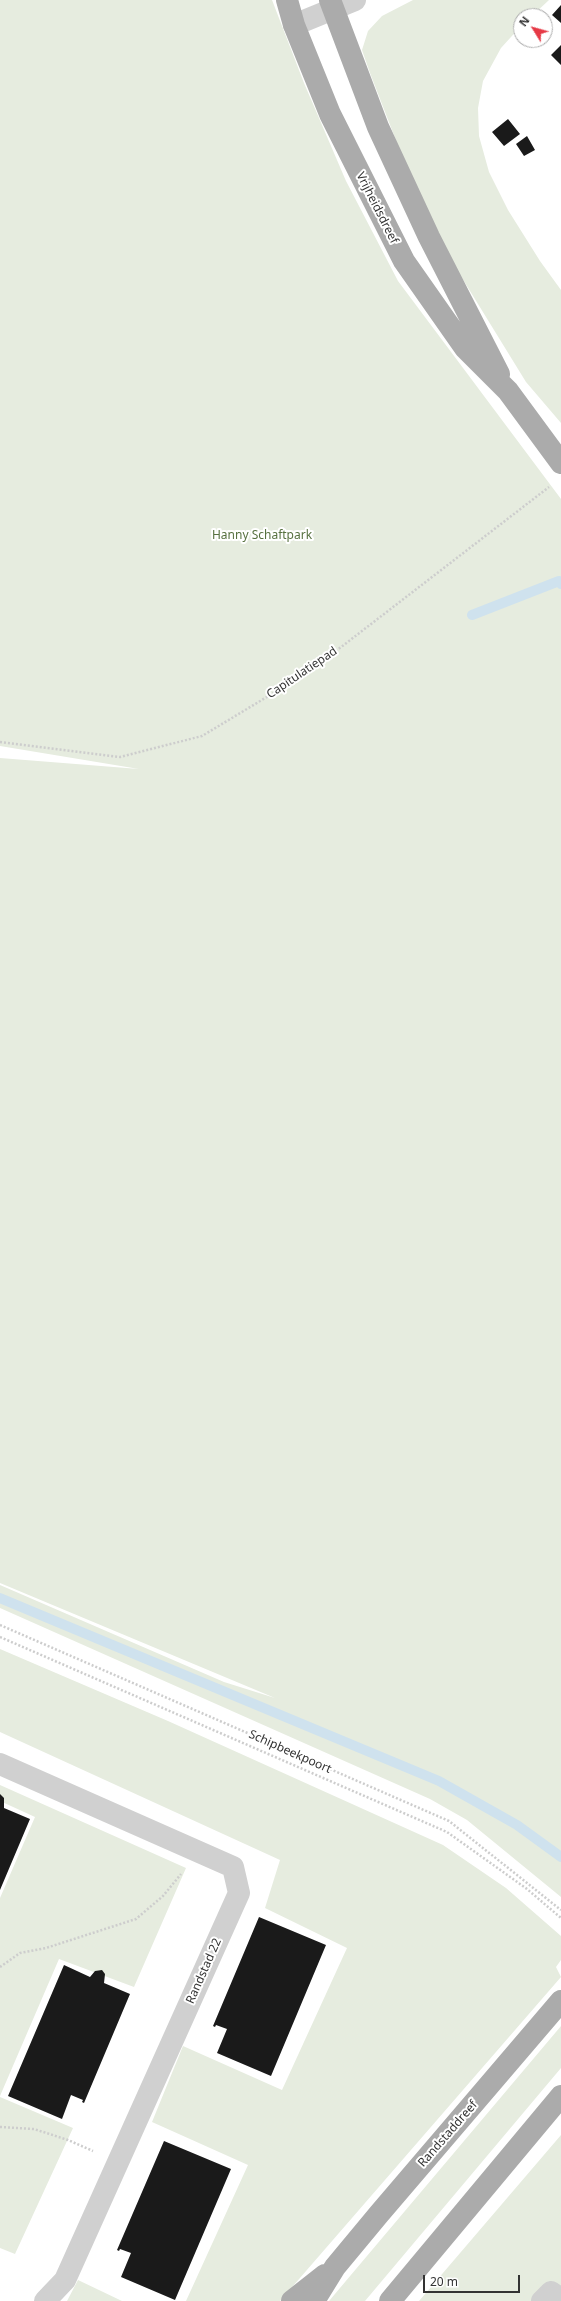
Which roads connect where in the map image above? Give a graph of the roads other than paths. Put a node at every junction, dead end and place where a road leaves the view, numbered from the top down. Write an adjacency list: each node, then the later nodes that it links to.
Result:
1 (287, 0): 4 (main road, Vrijheidsdreef)
2 (355, 0): 3 (street)
3 (332, 5): 4 (street); 5 (main road, Vrijheidsdreef)
4 (294, 25): 5 (main road, Vrijheidsdreef)
5 (508, 391): 6 (main road, Vrijheidsdreef)
6 (558, 459)
7 (0, 1764): 12 (street, Randstad 22)
8 (561, 2001): 10 (main road, Randstaddreef)
9 (561, 2096): 15 (main road)
10 (335, 2267): 13 (main road, Randstaddreef); 14 (main road, Randstaddreef)
11 (561, 2299): 16 (street)
12 (45, 2301)
13 (292, 2301)
14 (314, 2301)
15 (390, 2301)
16 (542, 2301)

